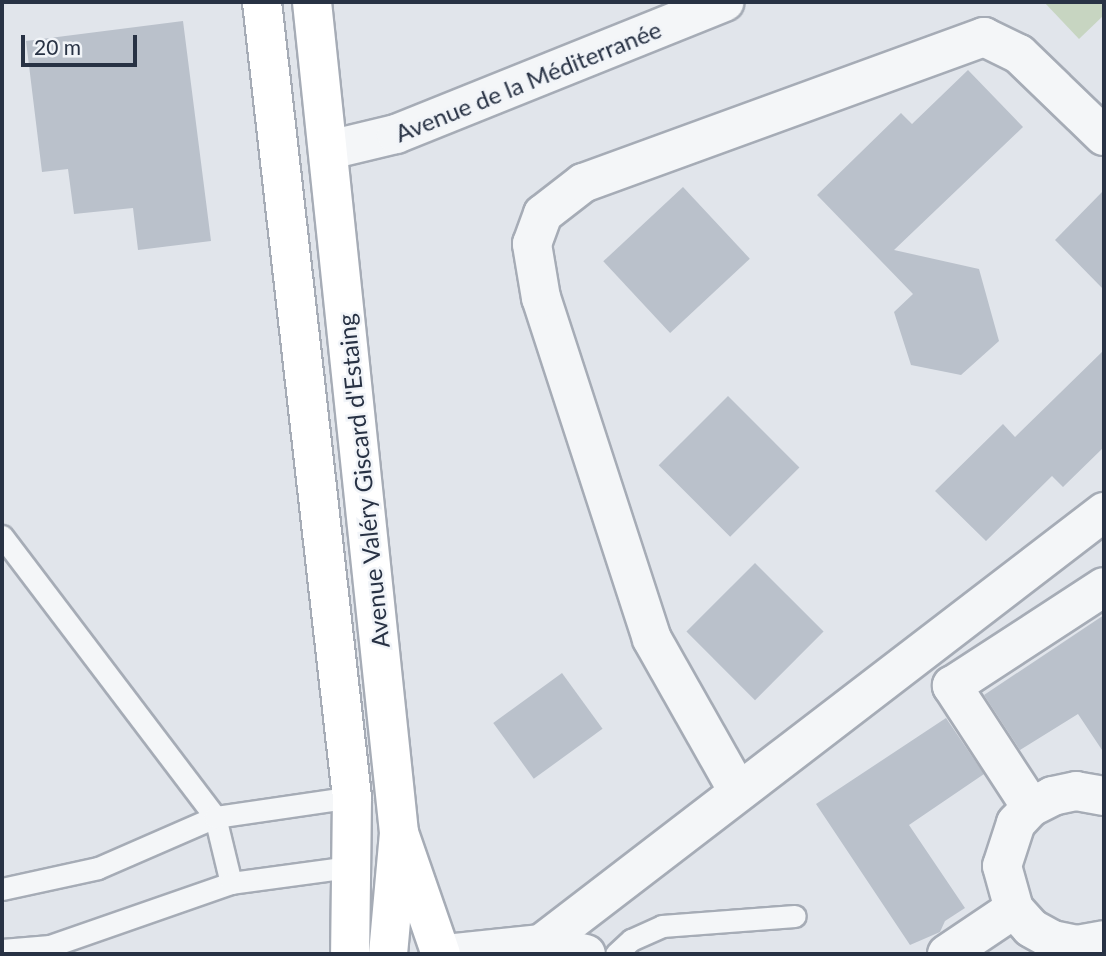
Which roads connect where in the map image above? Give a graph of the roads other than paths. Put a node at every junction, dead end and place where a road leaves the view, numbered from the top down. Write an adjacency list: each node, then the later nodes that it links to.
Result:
1 (262, 2): 11 (main road, Avenue Valéry Giscard d'Estaing)
2 (312, 2): 5 (main road, Avenue Valéry Giscard d'Estaing)
3 (724, 2): 5 (street, Avenue de la Méditerranée)
4 (1104, 136): 9 (street)
5 (328, 150): 14 (main road, Avenue Valéry Giscard d'Estaing)
6 (1104, 512): 9 (street)
7 (2, 536): 13 (lane)
8 (1104, 587): 12 (street)
9 (738, 791): 21 (street)
10 (1104, 796): 12 (street)
11 (352, 797): 13 (lane); 15 (main road, Avenue Valéry Giscard d'Estaing)
12 (1031, 807): 18 (street)
13 (215, 817): 16 (lane); 17 (lane)
14 (400, 833): 24 (main road); 25 (main road, Avenue Valéry Giscard d'Estaing)
15 (349, 867): 16 (lane); 23 (main road, Avenue Valéry Giscard d'Estaing)
16 (231, 883): 22 (lane)
17 (2, 889)
18 (1014, 909): 20 (street); 28 (street)
19 (795, 916): 27 (lane)
20 (1104, 940)
21 (541, 944): 25 (street); 26 (street)
22 (2, 950)
23 (350, 954)
24 (388, 954)
25 (443, 954)
26 (586, 954)
27 (616, 954)
28 (947, 954)

